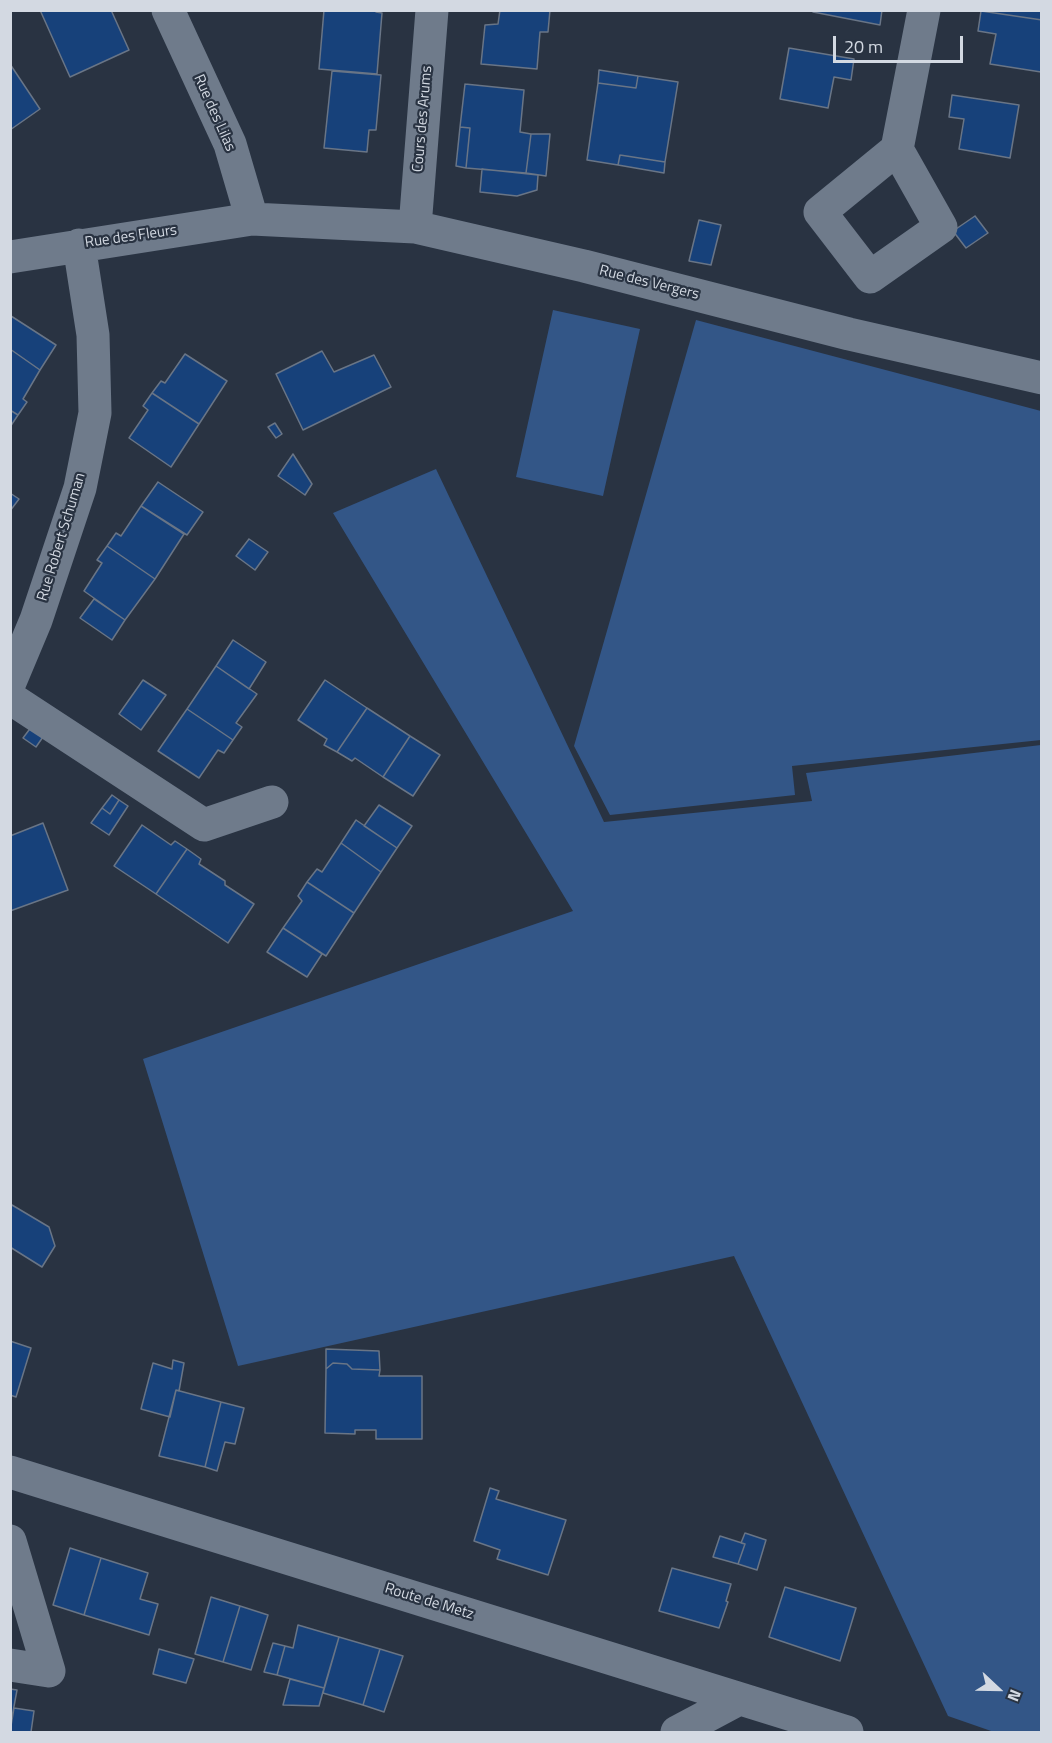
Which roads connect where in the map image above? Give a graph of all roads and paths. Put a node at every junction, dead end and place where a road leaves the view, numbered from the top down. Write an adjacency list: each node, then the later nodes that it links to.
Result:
1 (168, 10): 5 (street, Rue des Lilas)
2 (432, 10): 6 (street, Cours des Arums)
3 (924, 10): 4 (street)
4 (897, 149)
5 (252, 219): 6 (street, Rue des Vergers); 7 (street, Rue des Fleurs)
6 (415, 227): 9 (street, Rue des Vergers)
7 (79, 245): 8 (street, Rue des Fleurs); 10 (street, Rue Robert Schuman)
8 (10, 257)
9 (1041, 378)
10 (10, 682)
11 (10, 698): 12 (street)
12 (272, 802)
13 (10, 1472): 16 (street, Route de Metz)
14 (10, 1541): 15 (street)
15 (10, 1665)
16 (739, 1699): 17 (street); 18 (street, Route de Metz)
17 (677, 1732)
18 (847, 1732)

